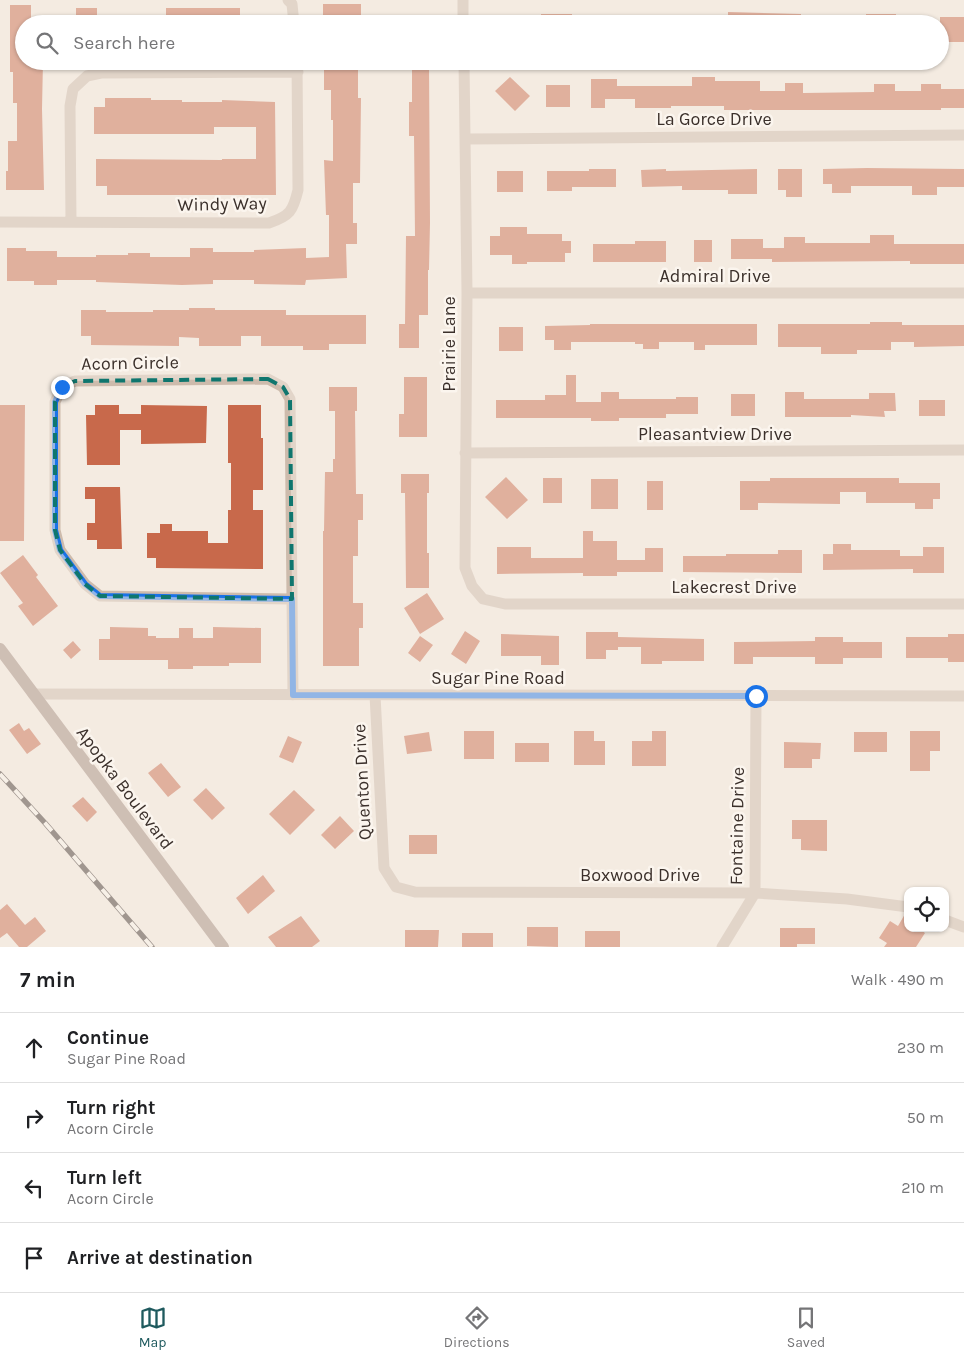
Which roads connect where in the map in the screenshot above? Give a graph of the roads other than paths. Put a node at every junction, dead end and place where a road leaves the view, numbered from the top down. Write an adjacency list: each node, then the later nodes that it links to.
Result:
1 (288, 0): 3 (street)
2 (463, 0): 4 (street)
3 (293, 15)
4 (463, 15)
5 (200, 70): 11 (street)
6 (298, 70): 11 (street, Windy Way)
7 (464, 70): 9 (street, Prairie Lane)
8 (964, 135): 9 (street, La Gorce Drive)
9 (465, 139): 12 (street, Prairie Lane)
10 (0, 222): 11 (street, Windy Way)
11 (71, 222)
12 (467, 293): 13 (street, Admiral Drive); 15 (street, Prairie Lane)
13 (964, 293)
14 (964, 450): 15 (street, Pleasantview Drive)
15 (465, 453): 17 (street, Prairie Lane)
16 (292, 599): 16 (street, Acorn Circle); 21 (street, Acorn Circle)
17 (505, 604): 18 (street, Lakecrest Drive)
18 (964, 604)
19 (0, 649): 20 (street, Apopka Boulevard)
20 (33, 694): 21 (street, Sugar Pine Road); 30 (street, Apopka Boulevard)
21 (293, 695): 22 (street, Sugar Pine Road)
22 (375, 695): 23 (street, Sugar Pine Road); 25 (street, Quenton Drive)
23 (756, 696): 24 (street, Sugar Pine Road); 26 (street, Fontaine Drive)
24 (964, 696)
25 (384, 868): 26 (street, Boxwood Drive)
26 (755, 893): 27 (street, Boxwood Drive); 31 (street, Fontaine Drive)
27 (904, 906)
28 (949, 921): 29 (street)
29 (964, 927)
30 (223, 947)
31 (722, 947)

